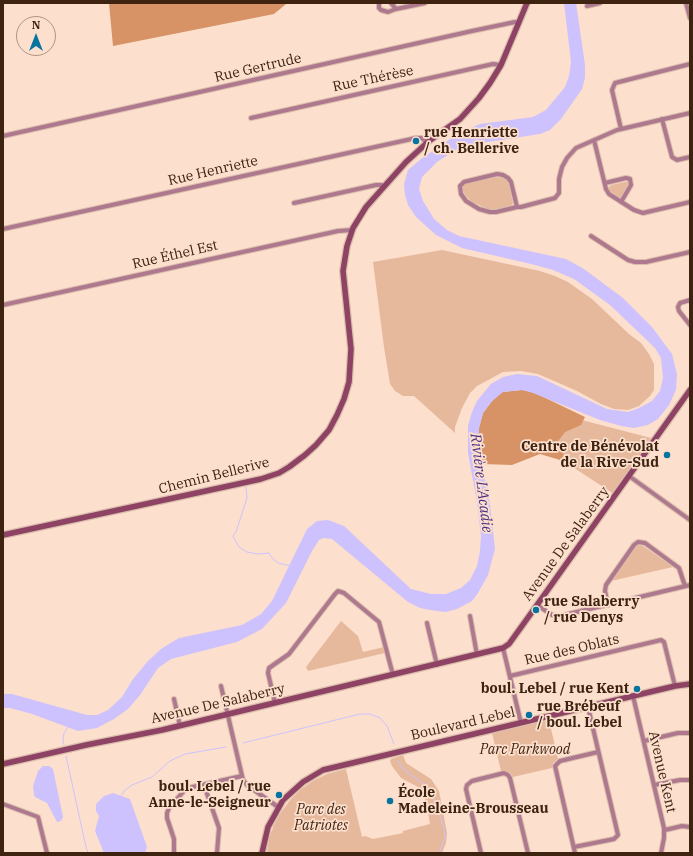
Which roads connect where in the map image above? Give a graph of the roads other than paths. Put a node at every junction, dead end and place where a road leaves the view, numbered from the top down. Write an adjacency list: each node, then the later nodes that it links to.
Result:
1 (379, 3): 8 (street)
2 (391, 3): 8 (street)
3 (425, 3): 8 (street)
4 (527, 3): 10 (street, Chemin Bellerive)
5 (600, 3): 7 (street)
6 (686, 3): 9 (street)
7 (587, 6)
8 (396, 9)
9 (690, 18)
10 (519, 23): 12 (street, Chemin Bellerive); 17 (street, Rue Gertrude)
11 (690, 64): 16 (street)
12 (501, 65): 14 (street, Rue Thérèse); 19 (street, Chemin Bellerive)
13 (690, 113): 15 (street)
14 (251, 118)
15 (662, 119): 16 (street); 20 (street)
16 (621, 129): 18 (street)
17 (3, 136)
18 (594, 140): 21 (street); 26 (street)
19 (427, 143): 22 (street, Chemin Bellerive); 27 (street, Rue Henriette)
20 (690, 158)
21 (605, 183): 23 (street); 23 (street)
22 (384, 186): 25 (street); 28 (street, Chemin Bellerive)
23 (621, 202): 24 (street)
24 (690, 202)
25 (294, 203)
26 (517, 207): 26 (street)
27 (3, 229)
28 (352, 230): 32 (street, Rue Éthel Est); 37 (street, Chemin Bellerive)
29 (591, 236): 30 (street)
30 (690, 252)
31 (690, 300): 33 (street)
32 (3, 305)
33 (690, 325)
34 (690, 390): 35 (street, Avenue De Salaberry)
35 (629, 476): 36 (street); 40 (street, Avenue De Salaberry)
36 (690, 520)
37 (3, 534)
38 (690, 585): 39 (street)
39 (685, 586): 41 (street); 41 (street)
40 (537, 605): 41 (street); 44 (street, Avenue De Salaberry)
41 (608, 605)
42 (470, 616): 45 (street)
43 (427, 623): 46 (street)
44 (503, 648): 45 (street, Avenue De Salaberry); 48 (street)
45 (477, 655): 46 (street, Avenue De Salaberry)
46 (437, 665): 47 (street, Avenue De Salaberry)
47 (393, 675): 54 (street, Avenue De Salaberry); 54 (street)
48 (510, 676): 51 (street, Rue des Oblats); 57 (street)
49 (690, 684): 51 (street, Boulevard Lebel)
50 (221, 686): 56 (street)
51 (675, 686): 52 (street, Boulevard Lebel)
52 (633, 696): 55 (street, Boulevard Lebel); 60 (street, Avenue Kent)
53 (174, 699): 58 (street)
54 (275, 703): 56 (street, Avenue De Salaberry)
55 (588, 706): 57 (street, Boulevard Lebel); 61 (street)
56 (228, 714): 58 (street, Avenue De Salaberry); 63 (street)
57 (521, 722): 68 (street, Boulevard Lebel)
58 (180, 726): 62 (street, Avenue De Salaberry)
59 (690, 733): 60 (street)
60 (644, 741): 66 (street, Avenue Kent)
61 (598, 752): 71 (street); 71 (street)
62 (3, 764)
63 (242, 776): 65 (street); 68 (street)
64 (690, 780): 66 (street)
65 (204, 785): 73 (street); 74 (street)
66 (654, 785): 70 (street, Avenue Kent)
67 (3, 804): 72 (street)
68 (278, 807): 75 (street, Boulevard Lebel)
69 (690, 827): 70 (street)
70 (665, 830): 79 (street, Avenue Kent)
71 (574, 847): 78 (street)
72 (47, 853)
73 (174, 853)
74 (217, 853)
75 (262, 853)
76 (481, 853): 77 (street)
77 (528, 853)
78 (575, 853)
79 (661, 853)

